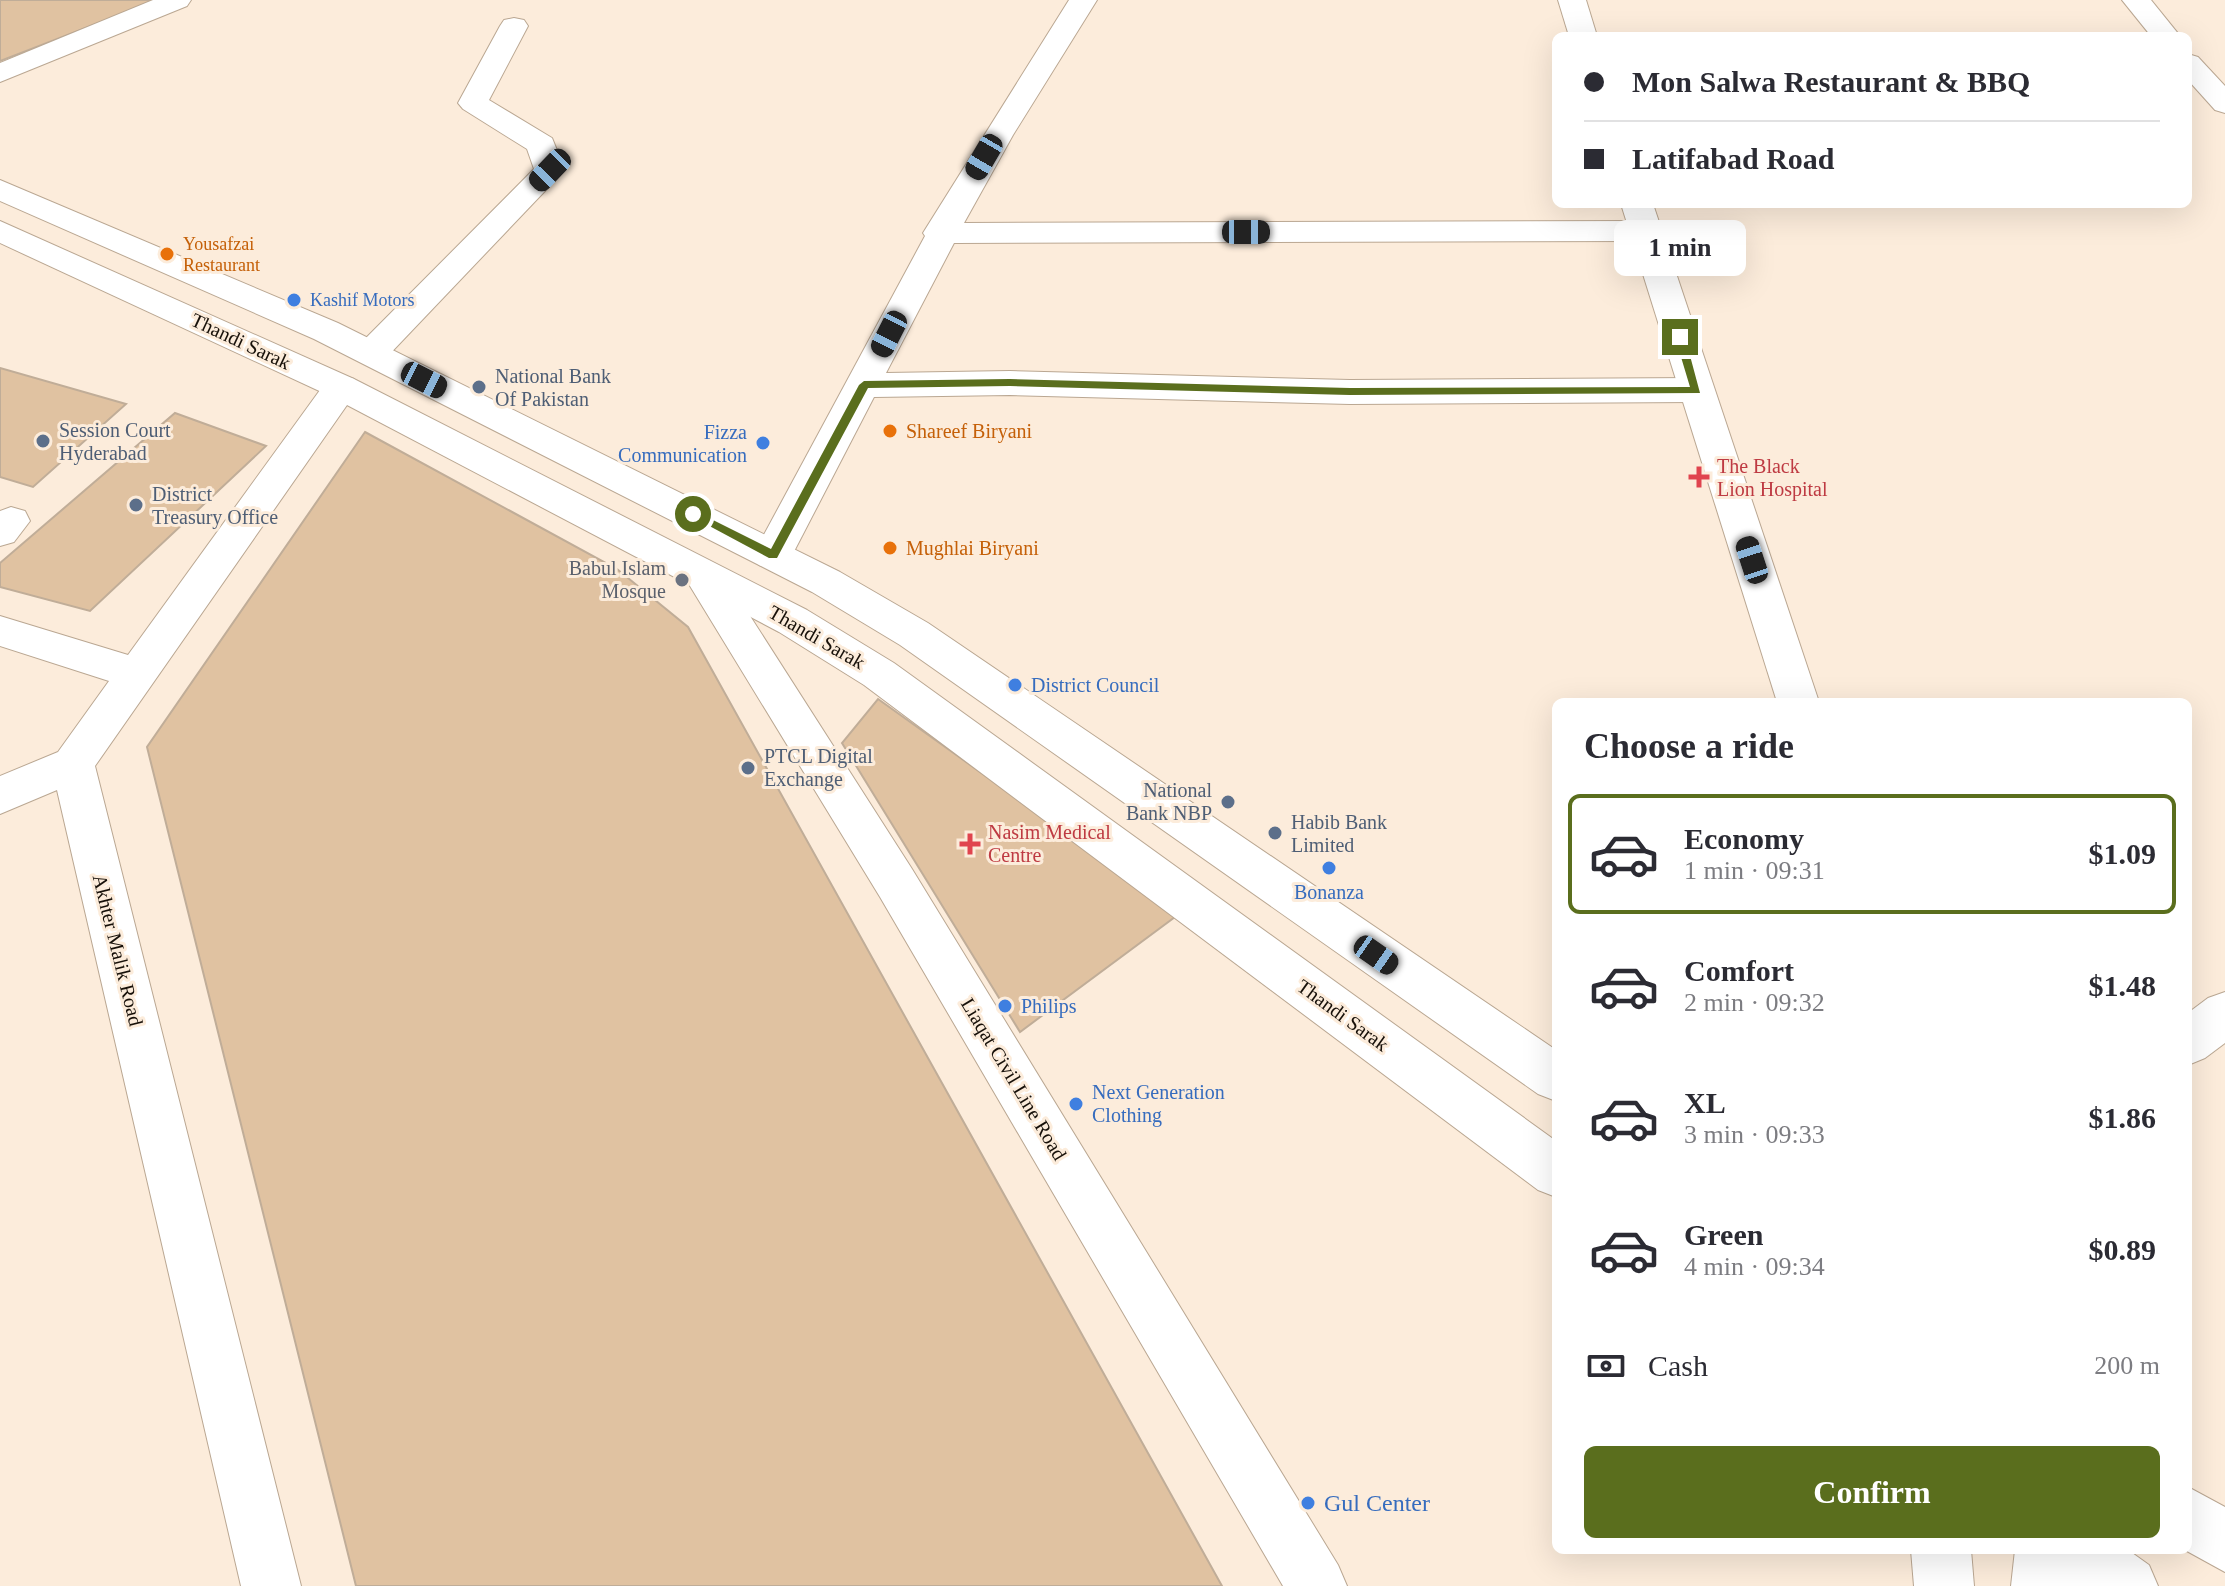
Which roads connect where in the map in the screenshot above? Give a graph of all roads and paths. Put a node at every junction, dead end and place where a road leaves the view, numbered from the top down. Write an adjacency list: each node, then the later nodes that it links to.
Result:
1 (177, 0): 9 (main road)
2 (1083, 0): 14 (main road)
3 (1572, 0): 6 (main road)
4 (2136, 0): 7 (main road)
5 (514, 26): 15 (main road)
6 (1582, 32)
7 (2163, 32)
8 (2192, 67): 10 (main road)
9 (0, 73)
10 (2225, 104)
11 (0, 189): 15 (main road, Thandi Sarak)
12 (1641, 218): 14 (main road); 17 (main road)
13 (0, 231): 15 (main road, Thandi Sarak)
14 (939, 233): 16 (main road)
15 (356, 370): 18 (main road, Thandi Sarak); 19 (main road, Thandi Sarak); 21 (main road)
16 (864, 385): 17 (main road); 18 (main road)
17 (1696, 390): 22 (main road)
18 (773, 555): 27 (main road, Thandi Sarak)
19 (704, 576): 28 (main road, Thandi Sarak); 33 (main road, Liaqat Civil Line Road)
20 (0, 631): 21 (main road)
21 (139, 674): 23 (main road)
22 (1797, 698)
23 (73, 764): 24 (main road); 32 (main road, Akhter Malik Road)
24 (0, 796)
25 (2225, 1014): 26 (main road)
26 (2192, 1039)
27 (1552, 1075)
28 (1552, 1169)
29 (1941, 1554): 34 (main road)
30 (2045, 1554): 35 (main road)
31 (2081, 1554): 36 (main road)
32 (271, 1586)
33 (1317, 1586)
34 (1944, 1586)
35 (2041, 1586)
36 (2128, 1586)

